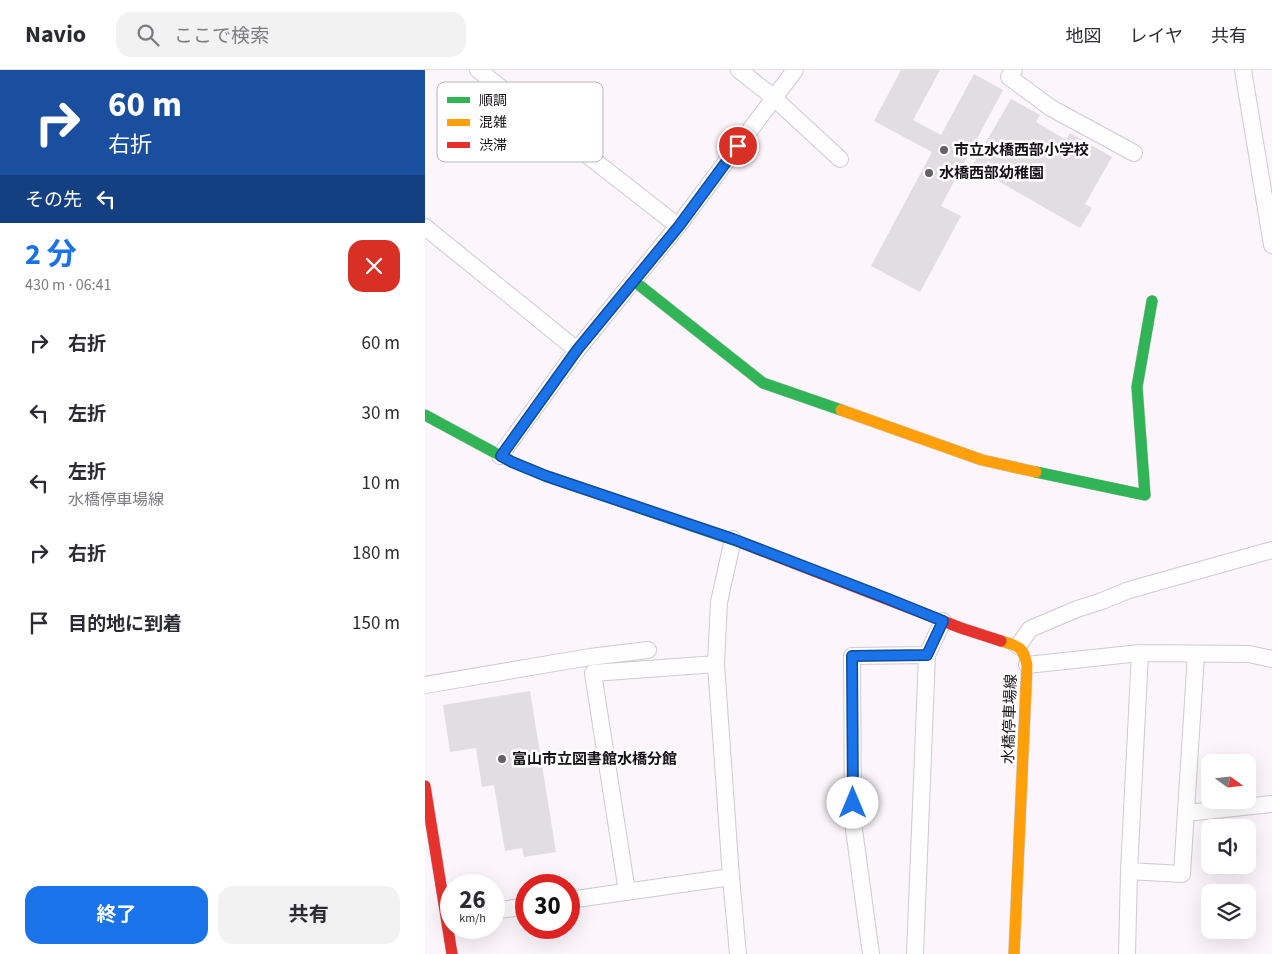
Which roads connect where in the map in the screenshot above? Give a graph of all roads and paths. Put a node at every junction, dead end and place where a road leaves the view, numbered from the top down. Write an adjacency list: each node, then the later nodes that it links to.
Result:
1 (478, 70): 6 (street)
2 (739, 70): 7 (street)
3 (795, 70): 7 (street)
4 (1243, 70): 13 (street)
5 (1008, 72): 8 (street)
6 (493, 82)
7 (773, 97): 9 (street); 11 (street)
8 (1134, 153)
9 (840, 159)
10 (597, 162): 11 (street)
11 (679, 226): 14 (street)
12 (425, 227): 16 (street)
13 (1272, 245)
14 (634, 281): 15 (main road); 16 (street)
15 (1152, 301)
16 (577, 350): 18 (street)
17 (425, 415): 18 (main road)
18 (501, 456): 19 (main road)
19 (733, 539): 21 (main road); 28 (street)
20 (1272, 550): 22 (street)
21 (943, 621): 22 (main road); 26 (street)
22 (1018, 646): 30 (main road, 水橋停車場線)
23 (648, 650): 29 (street)
24 (1140, 653): 25 (street); 30 (street); 35 (street)
25 (1197, 654): 27 (street); 34 (street)
26 (927, 655): 43 (street); 44 (street)
27 (1272, 659)
28 (716, 664): 29 (street); 37 (street)
29 (592, 665): 31 (street); 38 (street)
30 (1027, 665): 45 (main road, 水橋停車場線)
31 (425, 685)
32 (425, 786): 36 (main road)
33 (1272, 804): 34 (street)
34 (1186, 813): 35 (street)
35 (1129, 871): 46 (street)
36 (441, 874)
37 (731, 877): 38 (street); 42 (street)
38 (627, 892): 39 (street)
39 (580, 898)
40 (451, 939): 41 (main road)
41 (452, 954)
42 (738, 954)
43 (871, 954)
44 (915, 954)
45 (1015, 954)
46 (1127, 954)

